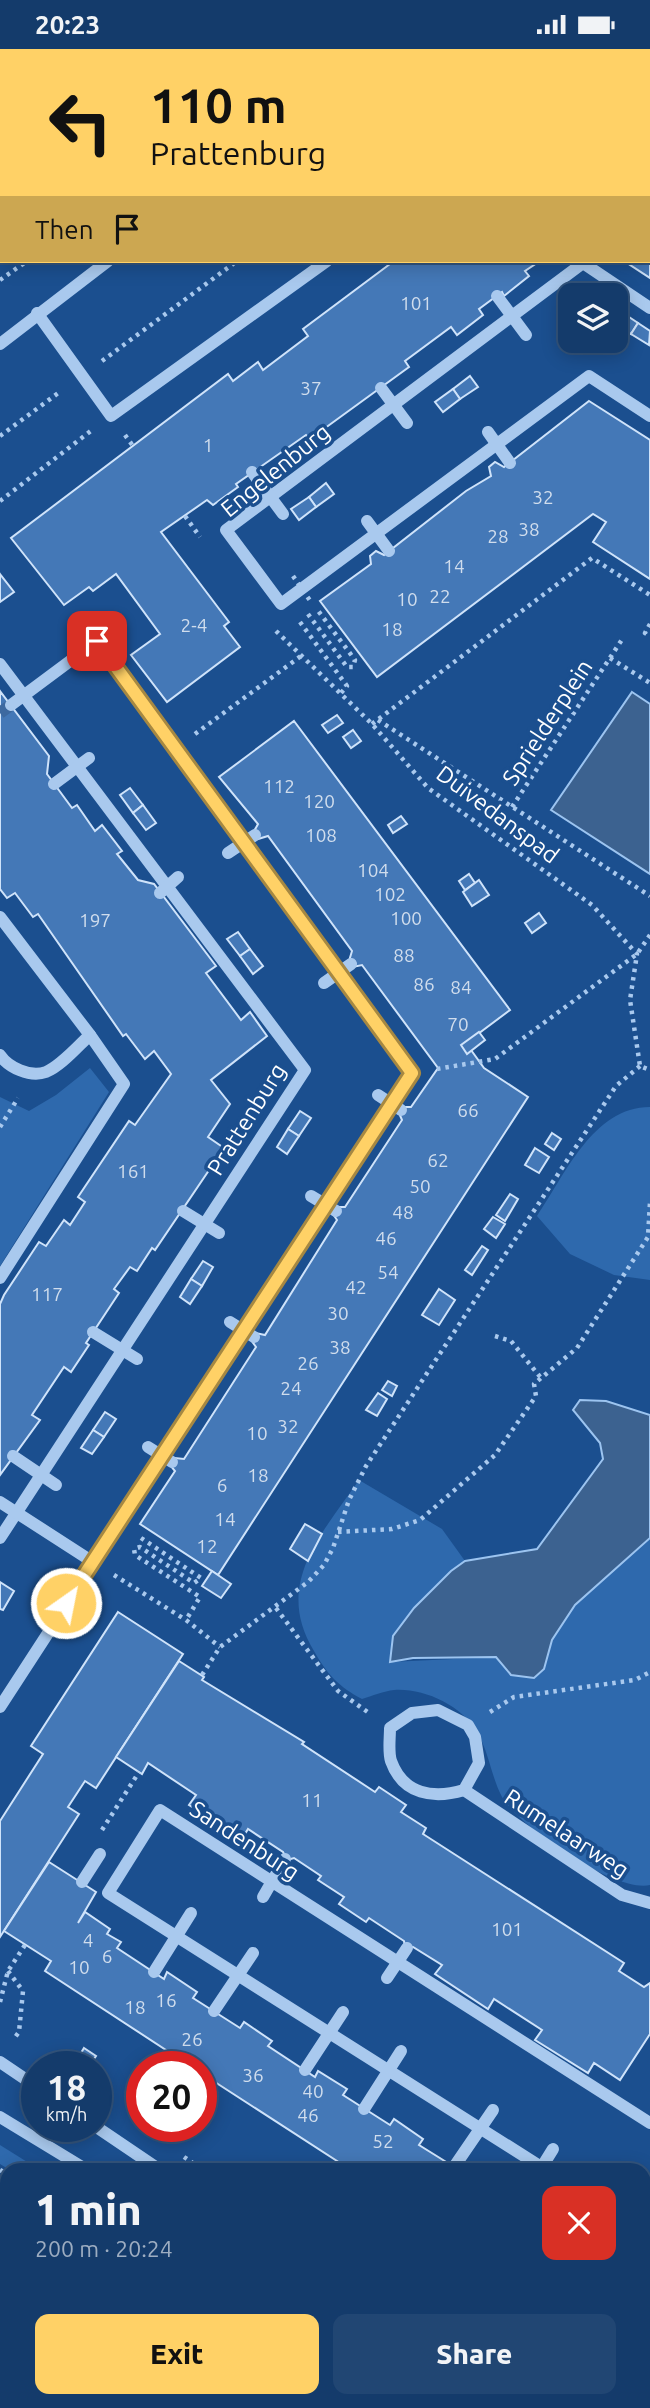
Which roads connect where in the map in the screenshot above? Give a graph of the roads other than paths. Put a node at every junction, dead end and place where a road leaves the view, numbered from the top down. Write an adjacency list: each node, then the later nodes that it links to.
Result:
1 (105, 263): 5 (street)
2 (324, 263): 5 (street)
3 (497, 296): 6 (street, bridge)
4 (650, 308): 9 (street, Engelenburg)
5 (37, 313): 7 (street)
6 (526, 335)
7 (0, 344)
8 (381, 388): 10 (street, bridge)
9 (650, 416)
10 (407, 423)
11 (488, 432): 12 (street, bridge)
12 (510, 463)
13 (252, 472): 14 (street, bridge)
14 (283, 514)
15 (367, 521): 16 (street, bridge)
16 (389, 551)
17 (0, 664): 18 (street, Prattenburg)
18 (23, 695): 19 (street); 47 (street, Prattenburg); 49 (street)
19 (11, 705)
20 (89, 758): 21 (street, bridge)
21 (54, 784)
22 (255, 835): 23 (street, bridge)
23 (228, 853)
24 (178, 877): 25 (street, bridge)
25 (160, 893)
26 (0, 917): 29 (street)
27 (351, 964): 28 (street, bridge)
28 (324, 983)
29 (90, 1035): 30 (street); 37 (street)
30 (0, 1055)
31 (378, 1095): 32 (street, bridge)
32 (401, 1110)
33 (312, 1196): 35 (street, bridge)
34 (183, 1211): 36 (street, bridge)
35 (335, 1211)
36 (219, 1233)
37 (0, 1278)
38 (230, 1322): 40 (street, bridge)
39 (93, 1332): 41 (street, bridge)
40 (254, 1336)
41 (137, 1359)
42 (148, 1447): 44 (street, bridge)
43 (13, 1456): 45 (street, bridge)
44 (173, 1462)
45 (56, 1485)
46 (0, 1502): 47 (street)
47 (17, 1513): 48 (street, Prattenburg); 49 (street)
48 (0, 1538)
49 (93, 1562): 50 (street)
50 (0, 1707)
51 (464, 1790): 51 (street); 56 (street, Rumelaarweg)
52 (100, 1854): 54 (street)
53 (285, 1859): 55 (street, bridge)
54 (82, 1882)
55 (263, 1897)
56 (650, 1903)
57 (191, 1913): 60 (street, bridge)
58 (407, 1948): 61 (street, bridge)
59 (253, 1953): 62 (street, bridge)
60 (154, 1972)
61 (387, 1978)
62 (214, 2011)
63 (343, 2012): 66 (street, bridge)
64 (401, 2051): 68 (street, bridge)
65 (0, 2062): 67 (street)
66 (305, 2070)
67 (21, 2076)
68 (364, 2109)
69 (493, 2110): 76 (street, bridge)
70 (0, 2117): 74 (street)
71 (650, 2123): 77 (street, Sandenburg)
72 (112, 2137): 75 (street)
73 (553, 2149): 78 (street, bridge)
74 (76, 2163)
75 (150, 2163)
76 (457, 2163)
77 (535, 2163)
78 (544, 2163)

